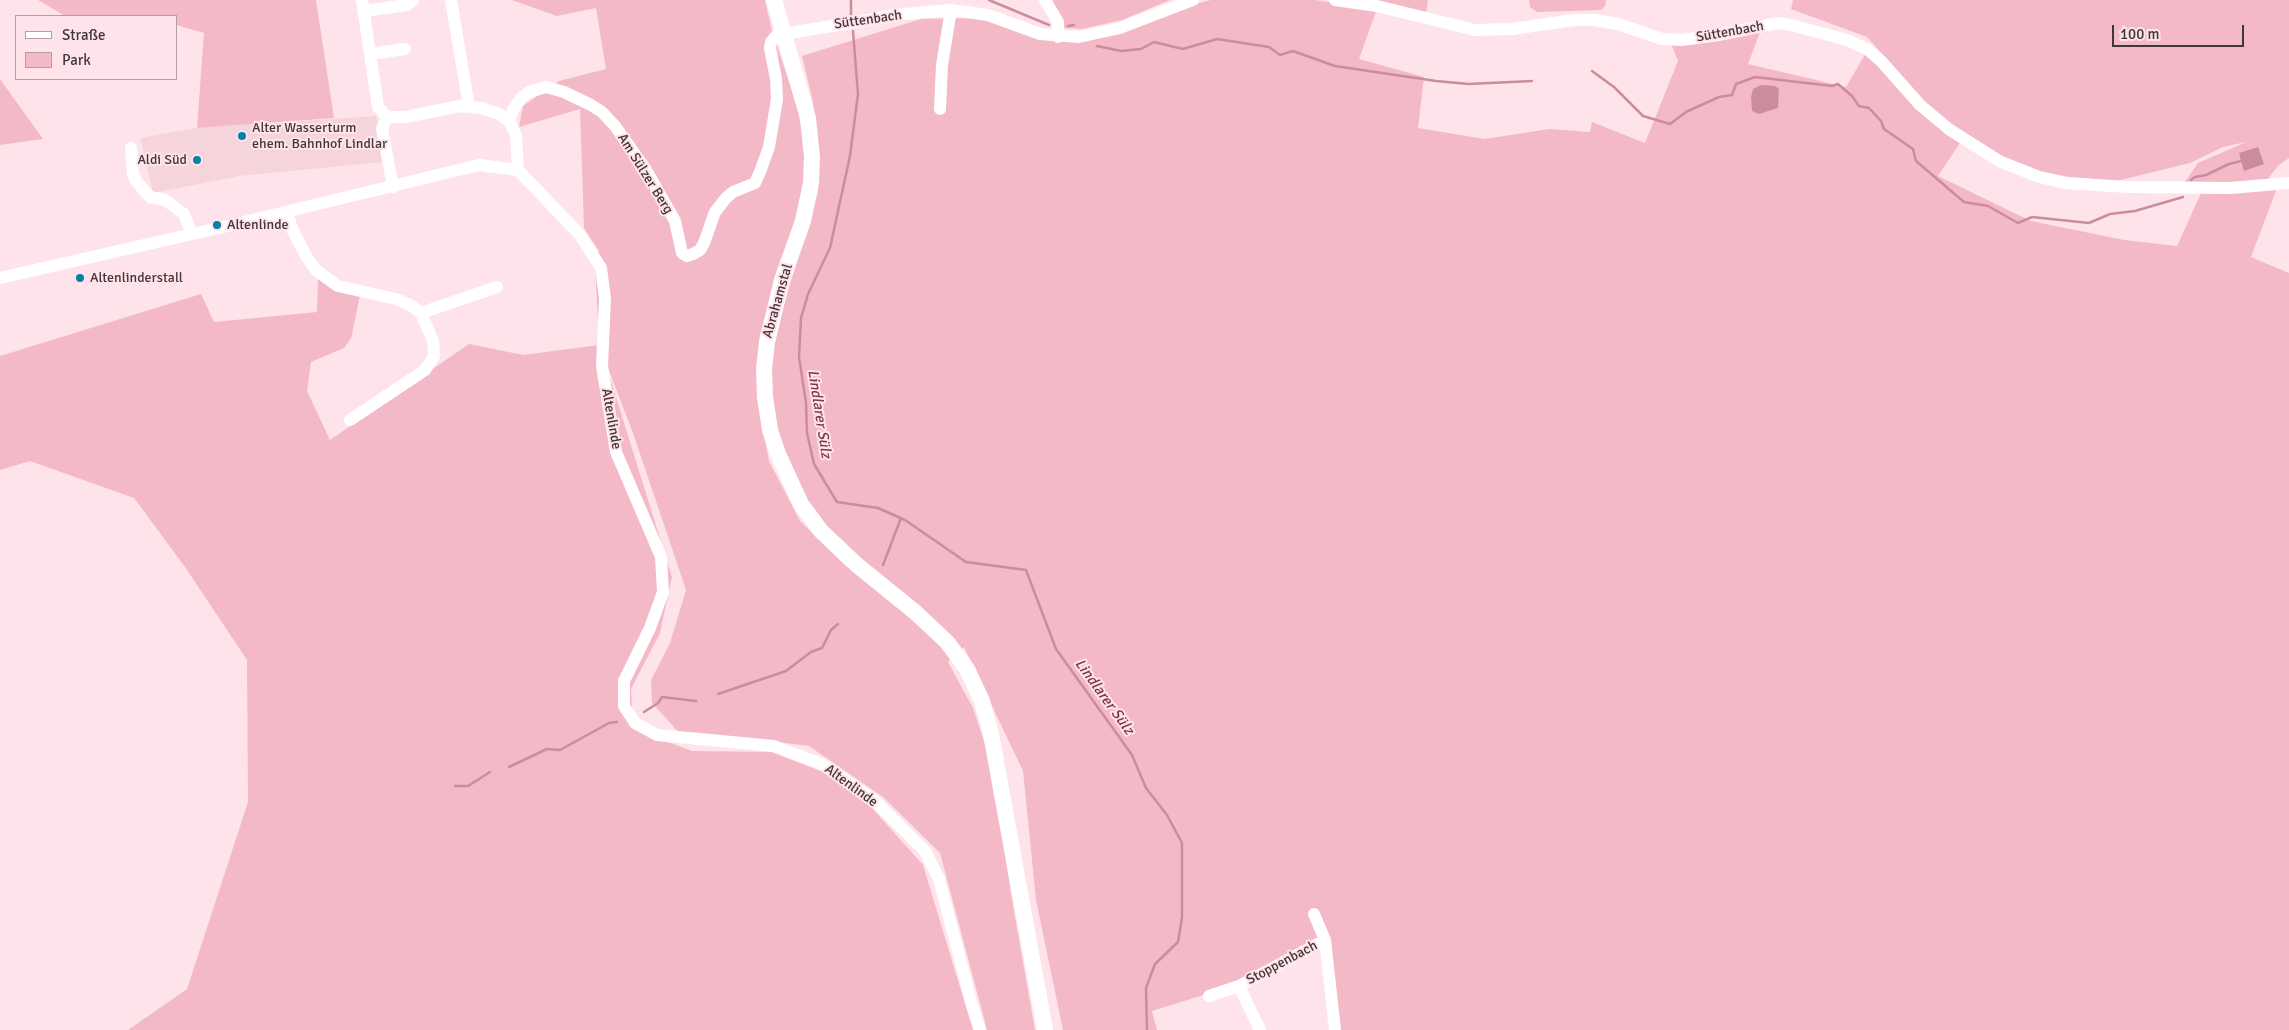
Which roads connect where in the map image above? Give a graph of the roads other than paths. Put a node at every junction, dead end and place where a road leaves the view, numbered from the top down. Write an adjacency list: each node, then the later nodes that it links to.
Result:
1 (413, 0): 7 (street)
2 (451, 0): 13 (street)
3 (774, 0): 9 (main road, Abrahamstal)
4 (1045, 0): 10 (street)
5 (1193, 0): 10 (street, Süttenbach)
6 (1335, 0): 19 (street, Süttenbach)
7 (363, 5): 12 (street)
8 (951, 10): 9 (street, Süttenbach); 10 (street, Süttenbach); 14 (street)
9 (784, 32): 16 (street, Am Sülzer Berg); 32 (main road, Abrahamstal)
10 (1058, 37)
11 (406, 49): 12 (street)
12 (370, 54): 15 (street)
13 (469, 106): 15 (street); 16 (street)
14 (940, 110)
15 (387, 117): 20 (street)
16 (509, 121): 18 (street)
17 (131, 148): 22 (street)
18 (518, 170): 20 (street); 31 (street, Altenlinde)
19 (2289, 183)
20 (392, 187): 21 (street)
21 (286, 212): 22 (street); 25 (street)
22 (192, 234): 23 (street)
23 (0, 278)
24 (496, 286): 25 (street)
25 (421, 313): 26 (street)
26 (350, 420)
27 (1314, 914): 28 (street, Stoppenbach)
28 (1325, 940): 29 (street, Stoppenbach); 34 (street, Stoppenbach)
29 (1239, 986): 30 (street, Stoppenbach); 33 (street, Stoppenbach)
30 (1209, 996)
31 (980, 1030)
32 (1045, 1030)
33 (1260, 1030)
34 (1335, 1030)

